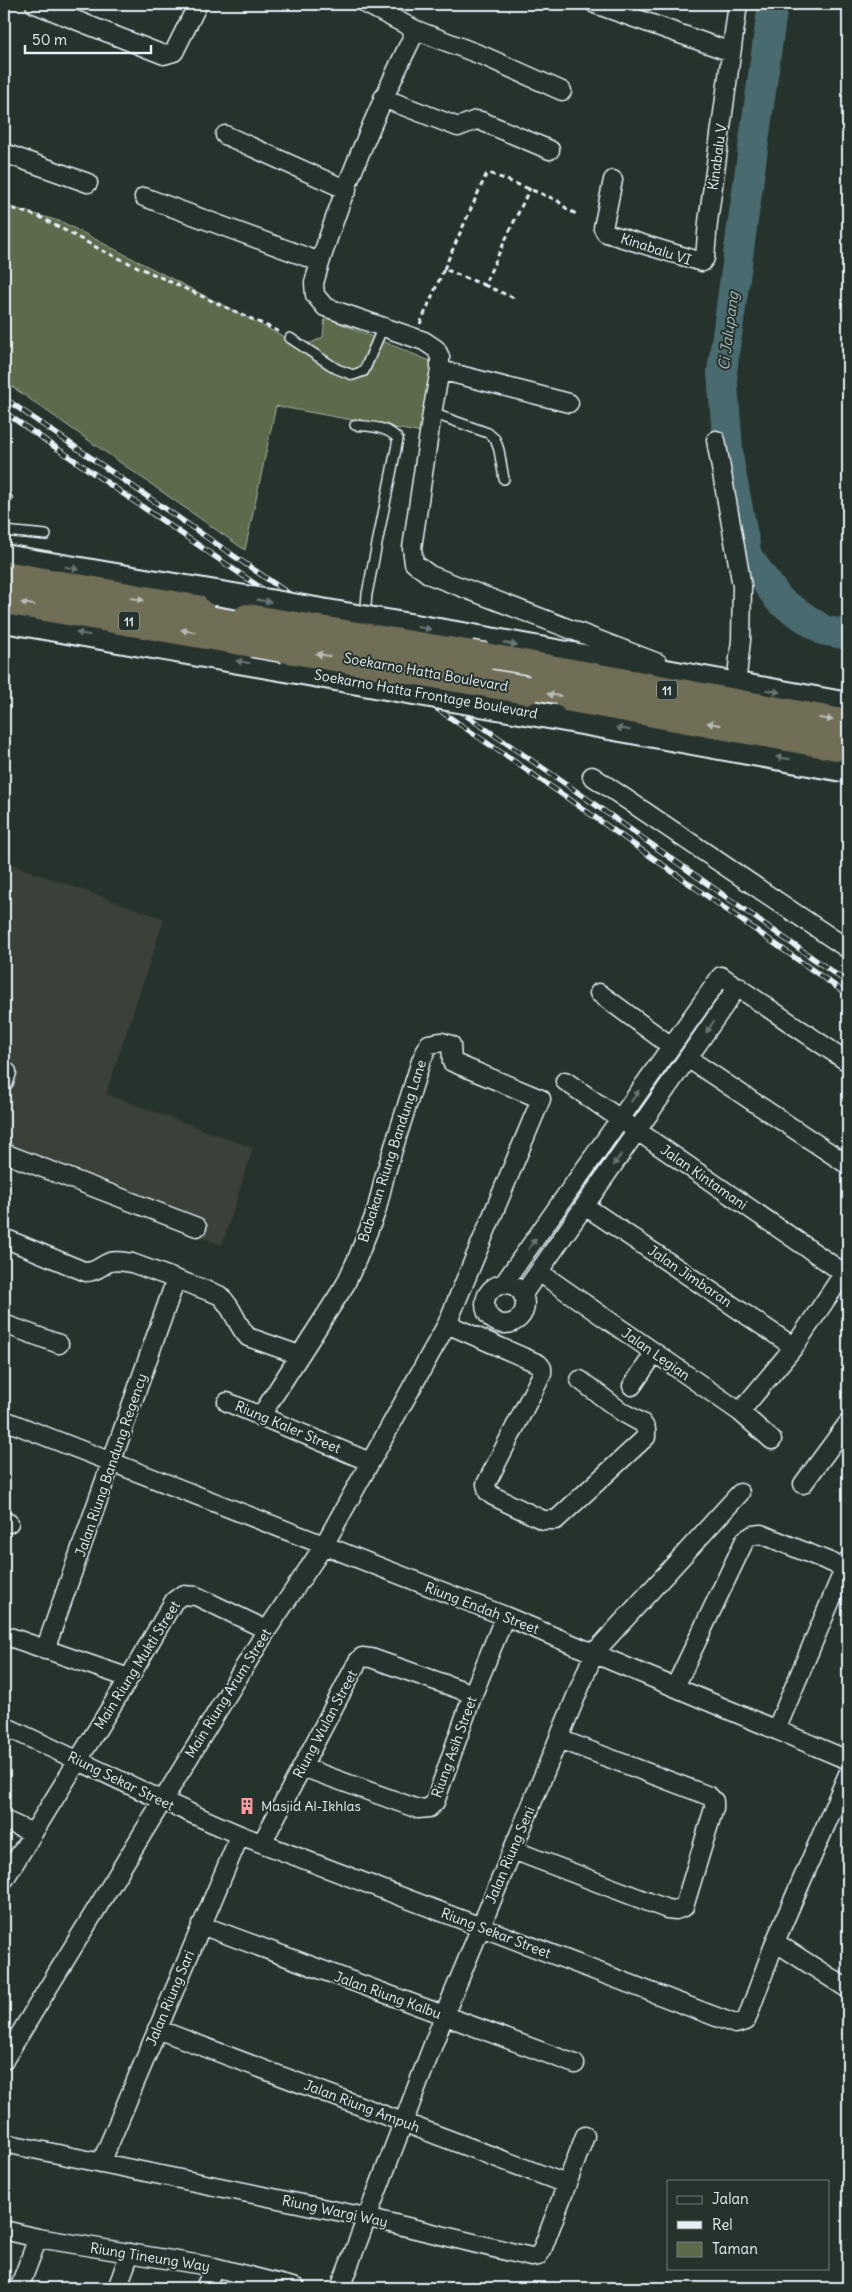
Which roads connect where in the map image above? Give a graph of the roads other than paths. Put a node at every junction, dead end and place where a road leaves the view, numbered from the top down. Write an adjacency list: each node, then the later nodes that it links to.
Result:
1 (35, 4): 2 (street)
2 (198, 4)
3 (366, 4): 6 (street)
4 (595, 4): 7 (street)
5 (738, 4): 7 (street, Kinabalu V)
6 (416, 30): 8 (street); 9 (street)
7 (730, 52): 18 (street, Kinabalu V)
8 (562, 91)
9 (383, 98): 11 (street); 15 (street)
10 (224, 135): 15 (street)
11 (550, 150)
12 (4, 153): 14 (street)
13 (613, 180): 18 (street, Kinabalu VI)
14 (88, 184)
15 (346, 190): 17 (street)
16 (144, 197): 17 (street)
17 (320, 262): 19 (street)
18 (702, 262)
19 (383, 327): 20 (lane); 21 (street)
20 (290, 338)
21 (440, 370): 22 (street); 23 (street)
22 (568, 403)
23 (432, 413): 26 (lane); 33 (street)
24 (355, 425): 30 (lane)
25 (716, 440): 34 (street)
26 (504, 479)
27 (46, 535): 28 (lane)
28 (4, 555): 30 (main road, one-way to 30, bridge); 32 (highway, Soekarno Hatta Boulevard / 11, one-way to 32)
29 (4, 600): 32 (highway, Soekarno Hatta Boulevard / 11, one-way to 29)
30 (365, 618): 33 (main road, one-way to 33, bridge)
31 (4, 620): 38 (main road, Soekarno Hatta Frontage Boulevard, one-way to 31, bridge)
32 (250, 630): 36 (highway, Soekarno Hatta Boulevard / 11, one-way to 36, bridge); 37 (highway, Soekarno Hatta Boulevard / 11, one-way to 32, bridge)
33 (702, 680): 34 (main road)
34 (736, 685): 35 (main road, one-way to 35)
35 (848, 705)
36 (848, 724)
37 (848, 748)
38 (848, 770)
39 (592, 776): 40 (street)
40 (848, 949)
41 (738, 986): 43 (street); 44 (street, one-way to 44); 45 (street)
42 (599, 993): 43 (street)
43 (671, 1046): 47 (street, one-way to 43)
44 (689, 1059): 48 (street); 51 (street)
45 (848, 1062)
46 (565, 1081): 47 (street, Jalan Kintamani)
47 (620, 1118): 48 (street, Jalan Kintamani); 58 (street, one-way to 47)
48 (638, 1131): 52 (street, one-way to 52); 56 (street, Jalan Kintamani)
49 (523, 1143): 61 (street, Main Riung Arum Street); 68 (street, Babakan Riung Bandung Lane)
50 (4, 1153): 53 (street)
51 (848, 1165)
52 (585, 1206): 55 (street); 66 (street, Jalan Jimbaran)
53 (197, 1227)
54 (4, 1238): 57 (street)
55 (539, 1272): 59 (street); 67 (street, Jalan Legian)
56 (847, 1272): 66 (street)
57 (176, 1279): 68 (street); 78 (street, Jalan Riung Bandung Regency)
58 (504, 1284): 59 (street); 60 (street)
59 (523, 1294): 62 (street)
60 (486, 1297): 61 (street); 62 (street)
61 (451, 1318): 65 (street); 79 (street, Main Riung Arum Street)
62 (501, 1323): 65 (street)
63 (4, 1324): 64 (street)
64 (59, 1344)
65 (498, 1346): 69 (street)
66 (794, 1347): 72 (street)
67 (654, 1354): 70 (street); 72 (street, Jalan Legian)
68 (299, 1355): 73 (street, Babakan Riung Bandung Lane)
69 (580, 1380)
70 (632, 1386)
71 (227, 1402): 73 (street, Riung Kaler Street)
72 (740, 1412): 76 (street, Jalan Legian)
73 (260, 1416): 79 (street, Riung Kaler Street)
74 (4, 1420): 78 (street, Riung Endah Street)
75 (848, 1422): 77 (street)
76 (772, 1440)
77 (843, 1443): 80 (street)
78 (112, 1462): 82 (street, Riung Endah Street); 87 (street, Jalan Riung Bandung Regency)
79 (370, 1462): 82 (street, Main Riung Arum Street)
80 (803, 1484)
81 (740, 1493): 88 (street, Jalan Riung Seni)
82 (323, 1547): 84 (street, Riung Endah Street); 85 (street, Main Riung Arum Street)
83 (846, 1564): 90 (street); 93 (street)
84 (505, 1616): 88 (street, Riung Endah Street); 91 (street, Riung Asih Street)
85 (267, 1630): 89 (street, Main Riung Mukti Street); 99 (street, Main Riung Arum Street)
86 (4, 1635): 87 (street)
87 (45, 1650): 89 (street)
88 (594, 1653): 90 (street, Riung Endah Street); 94 (street, Jalan Riung Seni)
89 (129, 1678): 95 (street, Main Riung Mukti Street)
90 (675, 1687): 93 (street, Riung Endah Street)
91 (473, 1694): 97 (street, Riung Wulan Street); 97 (street, Riung Asih Street)
92 (4, 1726): 95 (street, Riung Sekar Street)
93 (776, 1730): 96 (street, Riung Endah Street)
94 (559, 1738): 104 (street, Jalan Riung Seni); 104 (street)
95 (78, 1760): 99 (street, Riung Sekar Street); 101 (street, Main Riung Mukti Street)
96 (848, 1760)
97 (302, 1767): 103 (street, Riung Wulan Street)
98 (848, 1774): 108 (street, Riung Sekar Street)
99 (161, 1801): 102 (street, Riung Sekar Street); 112 (street, Main Riung Arum Street)
100 (4, 1820): 101 (street)
101 (33, 1833): 105 (street, Main Riung Mukti Street)
102 (240, 1835): 103 (street, Riung Sekar Street); 106 (street, Jalan Riung Sari)
103 (262, 1843): 107 (street, Riung Sekar Street)
104 (513, 1850): 107 (street, Jalan Riung Seni)
105 (4, 1880)
106 (201, 1925): 110 (street, Jalan Riung Kalbu); 111 (street, Jalan Riung Sari)
107 (480, 1928): 108 (street, Riung Sekar Street); 110 (street, Jalan Riung Seni)
108 (775, 1942): 109 (street)
109 (847, 1984)
110 (444, 2016): 113 (street, Jalan Riung Kalbu); 114 (street, Jalan Riung Seni)
111 (157, 2028): 114 (street, Jalan Riung Ampuh); 117 (street, Jalan Riung Sari)
112 (4, 2060)
113 (576, 2064)
114 (403, 2122): 118 (street, Jalan Riung Ampuh); 119 (street, Jalan Riung Seni)
115 (585, 2136): 118 (street, Riung Wargi Way)
116 (4, 2143): 117 (street, Riung Wargi Way)
117 (101, 2162): 119 (street, Riung Wargi Way)
118 (566, 2184): 119 (street, Riung Wargi Way)
119 (366, 2217): 128 (street, Jalan Riung Seni)
120 (4, 2230): 121 (street, Riung Tineung Way)
121 (38, 2238): 122 (street, Riung Tineung Way); 125 (street)
122 (129, 2258): 123 (street, Riung Tineung Way); 126 (street)
123 (214, 2267): 124 (street, Riung Tineung Way); 127 (street)
124 (287, 2287)
125 (19, 2288)
126 (117, 2288)
127 (205, 2288)
128 (340, 2288)

